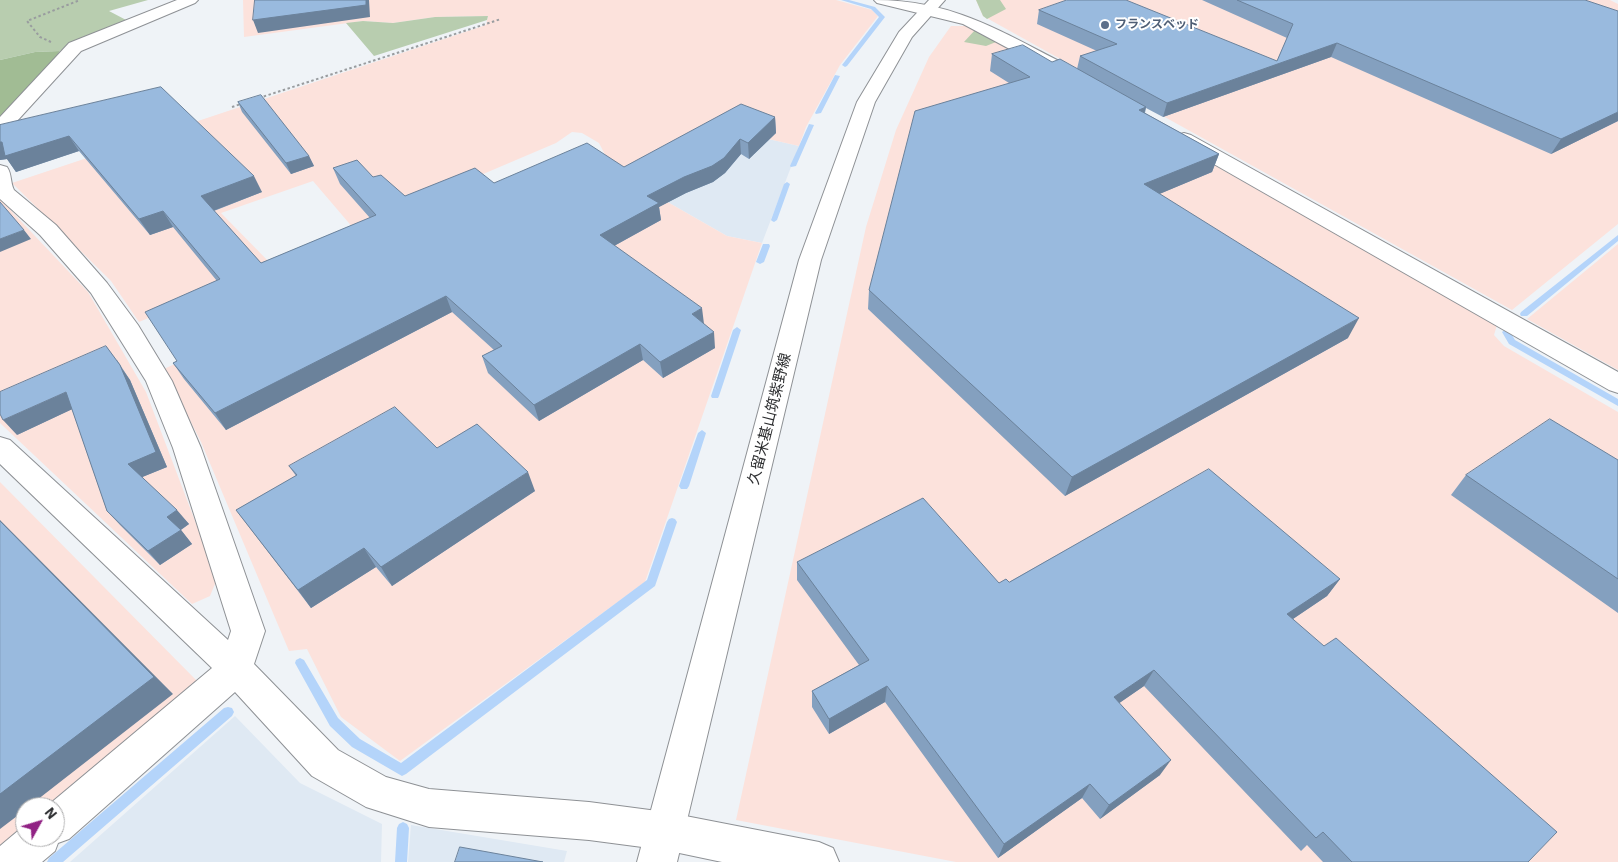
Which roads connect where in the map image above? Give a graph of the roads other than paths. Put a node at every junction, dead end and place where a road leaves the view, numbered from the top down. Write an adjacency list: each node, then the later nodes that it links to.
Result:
1 (190, 0): 5 (street)
2 (882, 0): 3 (street)
3 (934, 5): 4 (street); 13 (street, 久留米基山筑紫野線)
4 (1066, 72)
5 (0, 128)
6 (1170, 131): 9 (street)
7 (0, 171): 8 (street)
8 (0, 184): 11 (street)
9 (1618, 384)
10 (0, 447): 11 (street)
11 (236, 669): 12 (street); 13 (street)
12 (65, 816)
13 (661, 846): 16 (street)
14 (29, 847): 15 (street)
15 (12, 862)
16 (819, 862)

